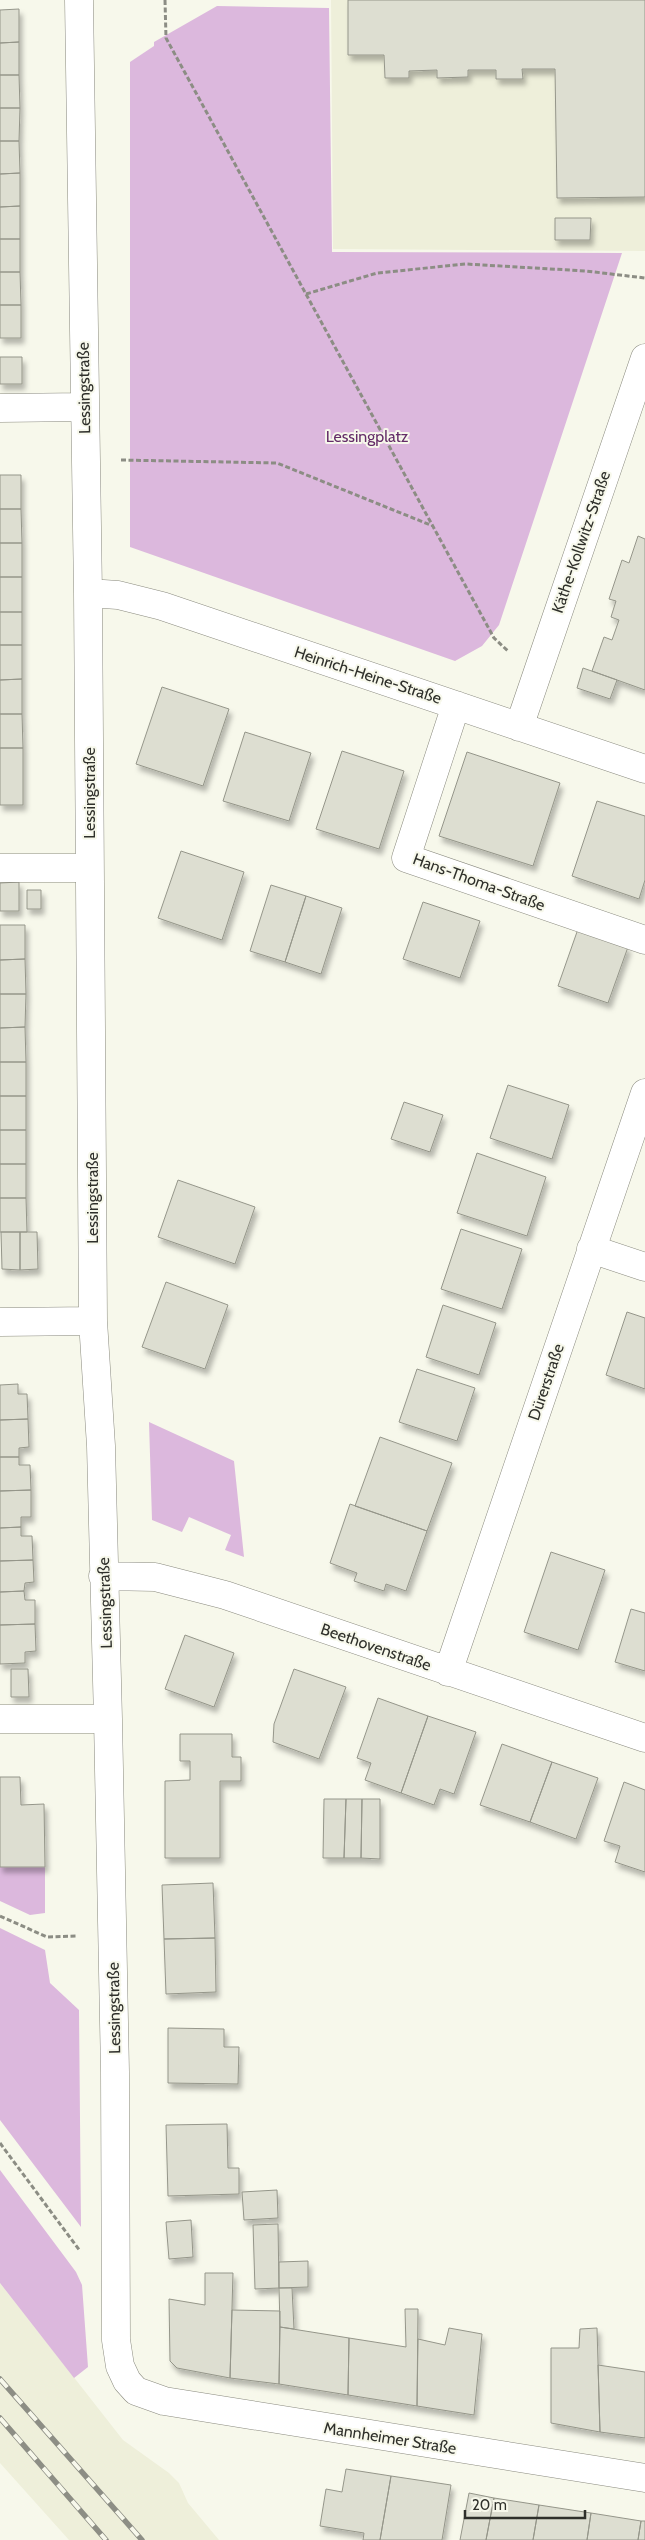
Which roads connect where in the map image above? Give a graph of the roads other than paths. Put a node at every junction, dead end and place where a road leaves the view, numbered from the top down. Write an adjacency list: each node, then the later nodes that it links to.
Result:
1 (79, 0): 3 (street, Lessingstraße)
2 (645, 358): 7 (street, Käthe-Kollwitz-Straße)
3 (84, 407): 4 (street); 5 (street, Lessingstraße)
4 (0, 408)
5 (88, 593): 6 (street, Heinrich-Heine-Straße); 10 (street, Lessingstraße)
6 (456, 705): 7 (street, Heinrich-Heine-Straße); 11 (street, Hans-Thoma-Straße)
7 (519, 727): 8 (street, Heinrich-Heine-Straße)
8 (645, 769)
9 (0, 868): 10 (street)
10 (89, 868): 15 (street, Lessingstraße)
11 (645, 940)
12 (645, 1093): 13 (street, Dürerstraße)
13 (591, 1249): 14 (street); 18 (street, Dürerstraße)
14 (645, 1267)
15 (93, 1321): 16 (street); 17 (street, Lessingstraße)
16 (0, 1322)
17 (104, 1576): 18 (street, Beethovenstraße); 19 (street, Lessingstraße)
18 (448, 1672): 21 (street, Beethovenstraße)
19 (108, 1719): 20 (street); 22 (street, Lessingstraße)
20 (0, 1720)
21 (645, 1738)
22 (136, 2391): 23 (street, Mannheimer Straße)
23 (645, 2478)

